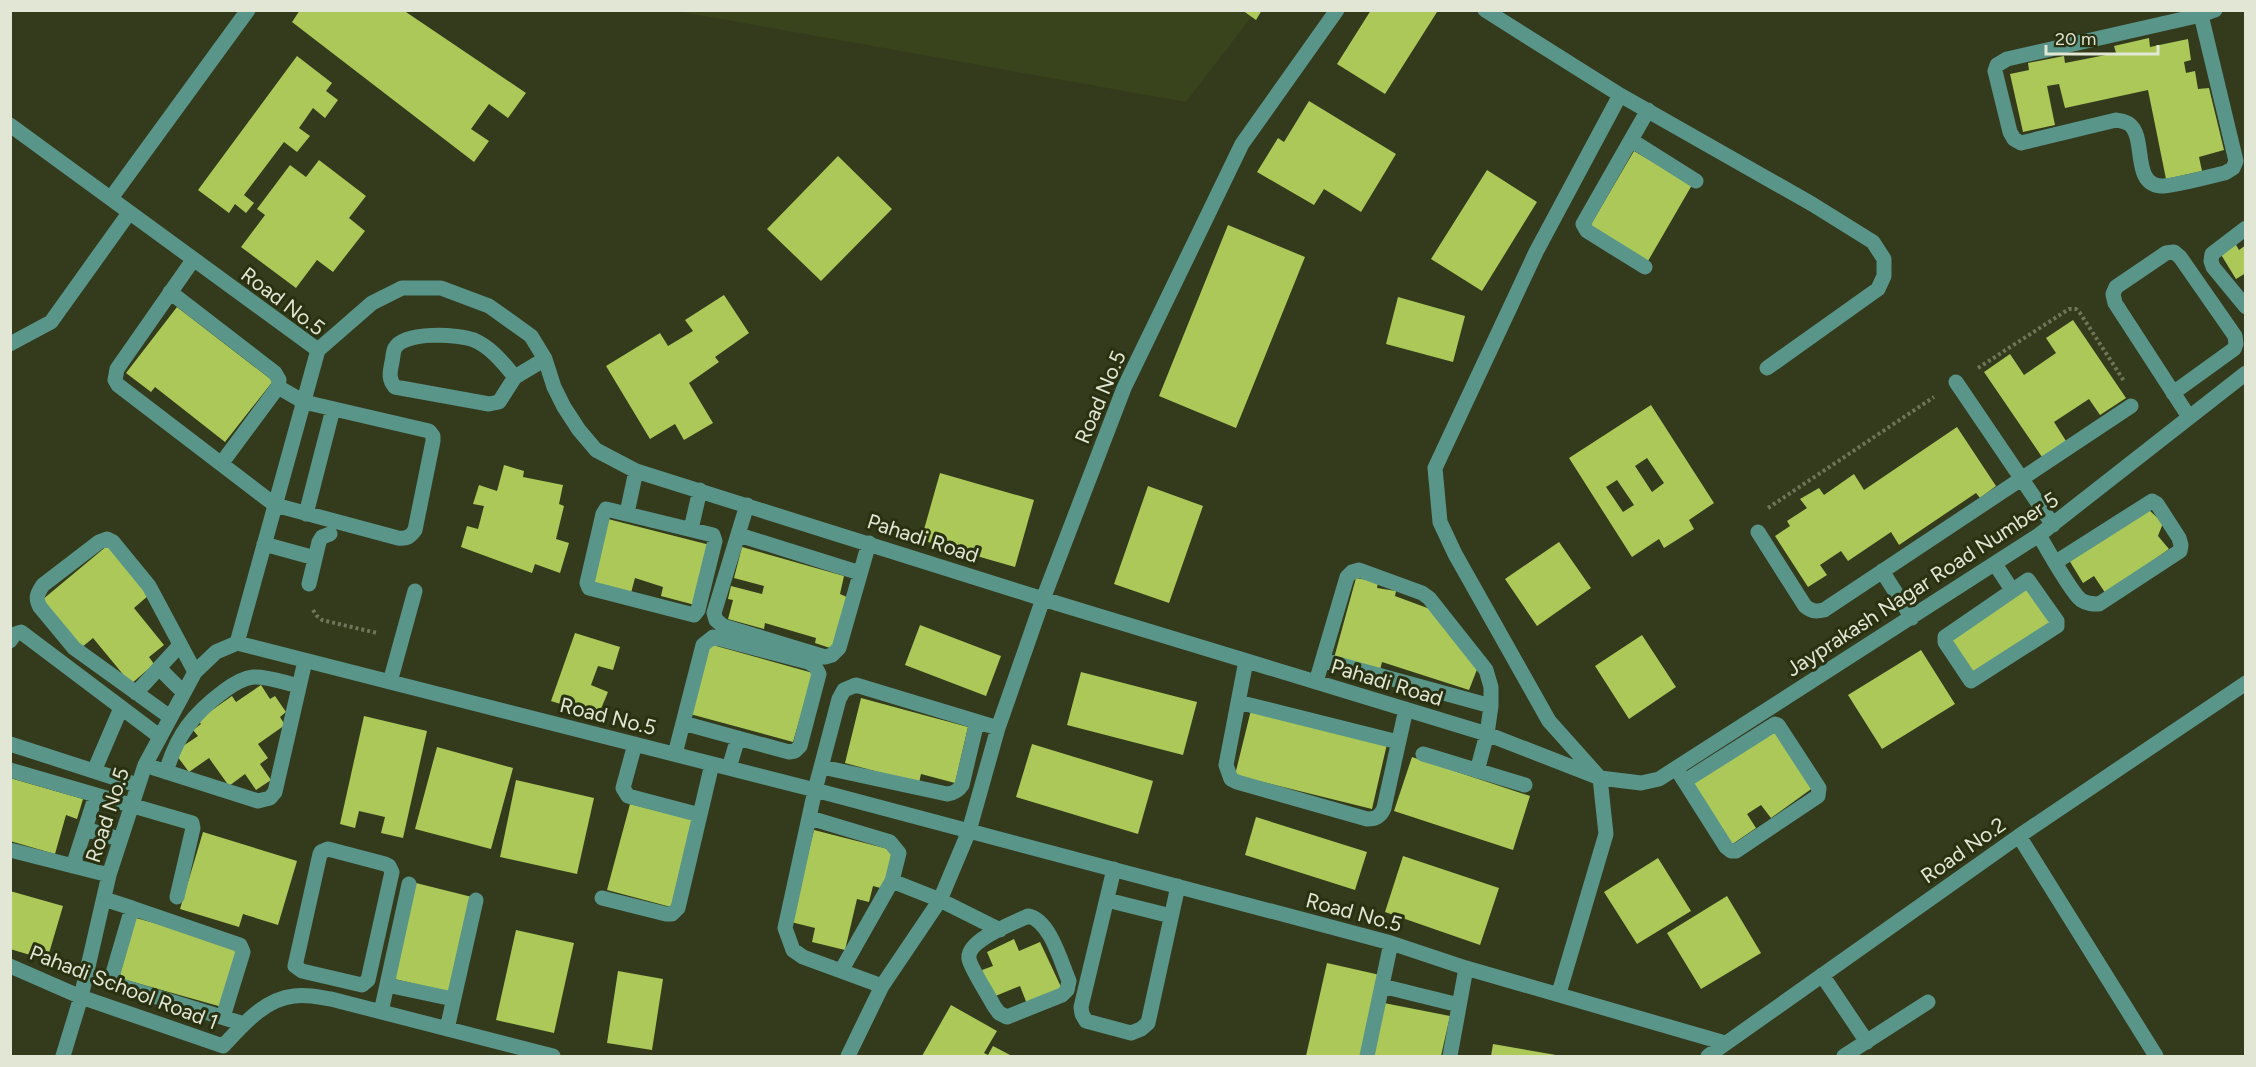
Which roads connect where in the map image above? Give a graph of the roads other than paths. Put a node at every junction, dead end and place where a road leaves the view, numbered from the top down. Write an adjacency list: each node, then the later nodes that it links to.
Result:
1 (248, 10): 10 (street)
2 (1337, 10): 55 (street, Road No.5)
3 (1485, 10): 5 (street)
4 (2208, 13): 4 (street)
5 (1620, 95): 6 (street); 98 (street)
6 (1648, 110): 8 (street); 21 (street)
7 (10, 125): 10 (street, Road No.5)
8 (1631, 140): 9 (street); 14 (street)
9 (1696, 181)
10 (111, 198): 11 (street, Road No.5)
11 (129, 213): 13 (street, Road No.5); 17 (street)
12 (2246, 228): 16 (street)
13 (193, 260): 15 (street); 18 (street, Road No.5)
14 (1645, 267)
15 (170, 292): 25 (street); 31 (street)
16 (2246, 307)
17 (10, 344)
18 (318, 350): 20 (street, Pahadi Road); 27 (street, Road No.5)
19 (2227, 354): 22 (street); 26 (street); 26 (street)
20 (545, 359): 23 (street); 32 (street, Pahadi Road)
21 (1767, 368)
22 (2244, 374): 30 (street, Jayprakash Nagar Road Number 5)
23 (515, 377): 23 (street)
24 (1956, 382): 33 (street)
25 (278, 387): 27 (street); 31 (street)
26 (2173, 393): 30 (street)
27 (304, 402): 29 (street); 35 (street, Road No.5)
28 (2131, 406): 33 (street)
29 (333, 409): 38 (street); 38 (street)
30 (2189, 417): 39 (street, Jayprakash Nagar Road Number 5)
31 (221, 464): 35 (street)
32 (636, 471): 34 (street, Pahadi Road); 37 (street)
33 (2021, 479): 39 (street); 50 (street)
34 (700, 490): 36 (street, Pahadi Road); 40 (street)
35 (275, 505): 38 (street); 46 (street, Road No.5)
36 (747, 505): 43 (street); 45 (street, Pahadi Road)
37 (627, 513): 40 (street); 40 (street)
38 (306, 514)
39 (2053, 525): 44 (street, Jayprakash Nagar Road Number 5)
40 (691, 529)
41 (1758, 532): 50 (street)
42 (330, 534): 47 (street)
43 (738, 535): 51 (street); 51 (street)
44 (2039, 535): 48 (street); 49 (street, Jayprakash Nagar Road Number 5)
45 (868, 543): 51 (street); 55 (street, Pahadi Road)
46 (264, 544): 47 (street); 58 (street, Road No.5)
47 (315, 558): 52 (street)
48 (2056, 562): 48 (street)
49 (1995, 564): 53 (street); 56 (street, Jayprakash Nagar Road Number 5)
50 (1882, 571): 56 (street)
51 (860, 573)
52 (309, 584)
53 (2012, 590): 53 (street)
54 (415, 591): 65 (street)
55 (1043, 599): 62 (street, Pahadi Road); 80 (street, Road No.5)
56 (1912, 618): 79 (street, Jayprakash Nagar Road Number 5)
57 (10, 641): 74 (street)
58 (237, 643): 61 (street, Road No.5); 64 (street, Road No.5)
59 (180, 645): 63 (street); 64 (street); 71 (street)
60 (1323, 660): 66 (street); 69 (street); 73 (street)
61 (304, 661): 65 (street, Road No.5); 68 (street)
62 (1246, 661): 66 (street, Pahadi Road); 72 (street)
63 (159, 668): 70 (street); 71 (street)
64 (195, 672): 70 (street, Road No.5)
65 (390, 682): 86 (street, Road No.5)
66 (1316, 682): 75 (street, Pahadi Road)
67 (2246, 683): 111 (street, Road No.2)
68 (299, 686): 97 (street); 97 (street)
69 (1421, 688): 73 (street); 75 (street)
70 (183, 692): 76 (street, Road No.5)
71 (136, 693): 76 (street)
72 (1238, 702): 84 (street); 84 (street)
73 (1491, 706): 81 (street)
74 (121, 708): 82 (street); 95 (street)
75 (1410, 711): 81 (street, Pahadi Road); 84 (street)
76 (170, 717): 82 (street, Road No.5)
77 (977, 722): 80 (street); 91 (street); 102 (street)
78 (683, 723): 83 (street); 83 (street); 87 (street)
79 (1757, 726): 93 (street, Jayprakash Nagar Road Number 5); 99 (street); 99 (street)
80 (998, 728): 110 (street, Road No.5)
81 (1487, 734): 96 (street); 98 (street, Pahadi Road)
82 (159, 736): 90 (street, Road No.5)
83 (738, 738): 92 (street)
84 (1398, 742)
85 (10, 744): 95 (street)
86 (634, 744): 87 (street, Road No.5); 107 (street)
87 (675, 754): 89 (street, Road No.5)
88 (1423, 754): 96 (street)
89 (712, 764): 92 (street, Road No.5); 107 (street)
90 (145, 765): 97 (street); 100 (street, Road No.5)
91 (822, 767): 102 (street); 103 (street)
92 (729, 768): 103 (street, Road No.5)
93 (1676, 768): 98 (street, Jayprakash Nagar Road Number 5); 99 (street)
94 (10, 770): 104 (street)
95 (94, 771): 100 (street)
96 (1477, 771): 101 (street)
97 (166, 772)
98 (1600, 778): 139 (street)
99 (1685, 781)
100 (137, 785): 105 (street, Road No.5)
101 (1525, 786)
102 (914, 787): 106 (street)
103 (815, 790): 106 (street, Road No.5); 108 (street)
104 (96, 795): 105 (street); 109 (street)
105 (131, 804): 112 (street, Road No.5); 120 (street)
106 (907, 814): 110 (street, Road No.5)
107 (700, 815): 121 (street)
108 (810, 818): 117 (street); 132 (street)
109 (85, 829): 112 (street); 114 (street)
110 (969, 831): 115 (street, Road No.5); 124 (street, Road No.5)
111 (2019, 836): 134 (street, Road No.2); 160 (street)
112 (119, 839): 116 (street, Road No.5)
113 (10, 850): 114 (street)
114 (73, 866): 116 (street)
115 (1114, 869): 119 (street, Road No.5); 125 (street)
116 (109, 875): 122 (street, Road No.5)
117 (892, 880): 124 (street); 132 (street)
118 (410, 884): 136 (street)
119 (1178, 886): 127 (street); 129 (street, Road No.5)
120 (177, 897)
121 (603, 898)
122 (104, 899): 126 (street); 141 (street, Road No.5)
123 (476, 900): 142 (street)
124 (940, 900): 128 (street); 137 (street, Road No.5)
125 (1107, 900): 127 (street); 127 (street)
126 (132, 908): 147 (street); 147 (street)
127 (1171, 916)
128 (999, 930): 128 (street)
129 (1391, 943): 131 (street, Road No.5); 138 (street)
130 (10, 966): 141 (street, Pahadi School Road 1)
131 (1466, 968): 139 (street, Road No.5); 145 (street)
132 (841, 971): 137 (street)
133 (310, 973): 135 (street); 135 (street); 140 (street)
134 (1822, 975): 150 (street); 151 (street, Road No.2)
135 (355, 983): 144 (street)
136 (387, 985): 142 (street); 146 (street)
137 (882, 986): 155 (street, Road No.5)
138 (1382, 986): 145 (street); 156 (street)
139 (1559, 993): 151 (street, Road No.5)
140 (306, 995): 144 (street); 148 (street)
141 (81, 997): 152 (street, Pahadi School Road 1); 153 (street, Road No.5)
142 (453, 999): 149 (street)
143 (1928, 1002): 150 (street)
144 (350, 1004): 146 (street)
145 (1459, 1005): 157 (street)
146 (381, 1012): 149 (street)
147 (223, 1017): 148 (street)
148 (244, 1024): 152 (street)
149 (447, 1029): 154 (street)
150 (1867, 1042): 159 (street)
151 (1725, 1043): 158 (street, Road No.2)
152 (224, 1051)
153 (63, 1056)
154 (553, 1056)
155 (848, 1056)
156 (1366, 1056)
157 (1450, 1056)
158 (1708, 1056)
159 (1844, 1056)
160 (2156, 1056)

